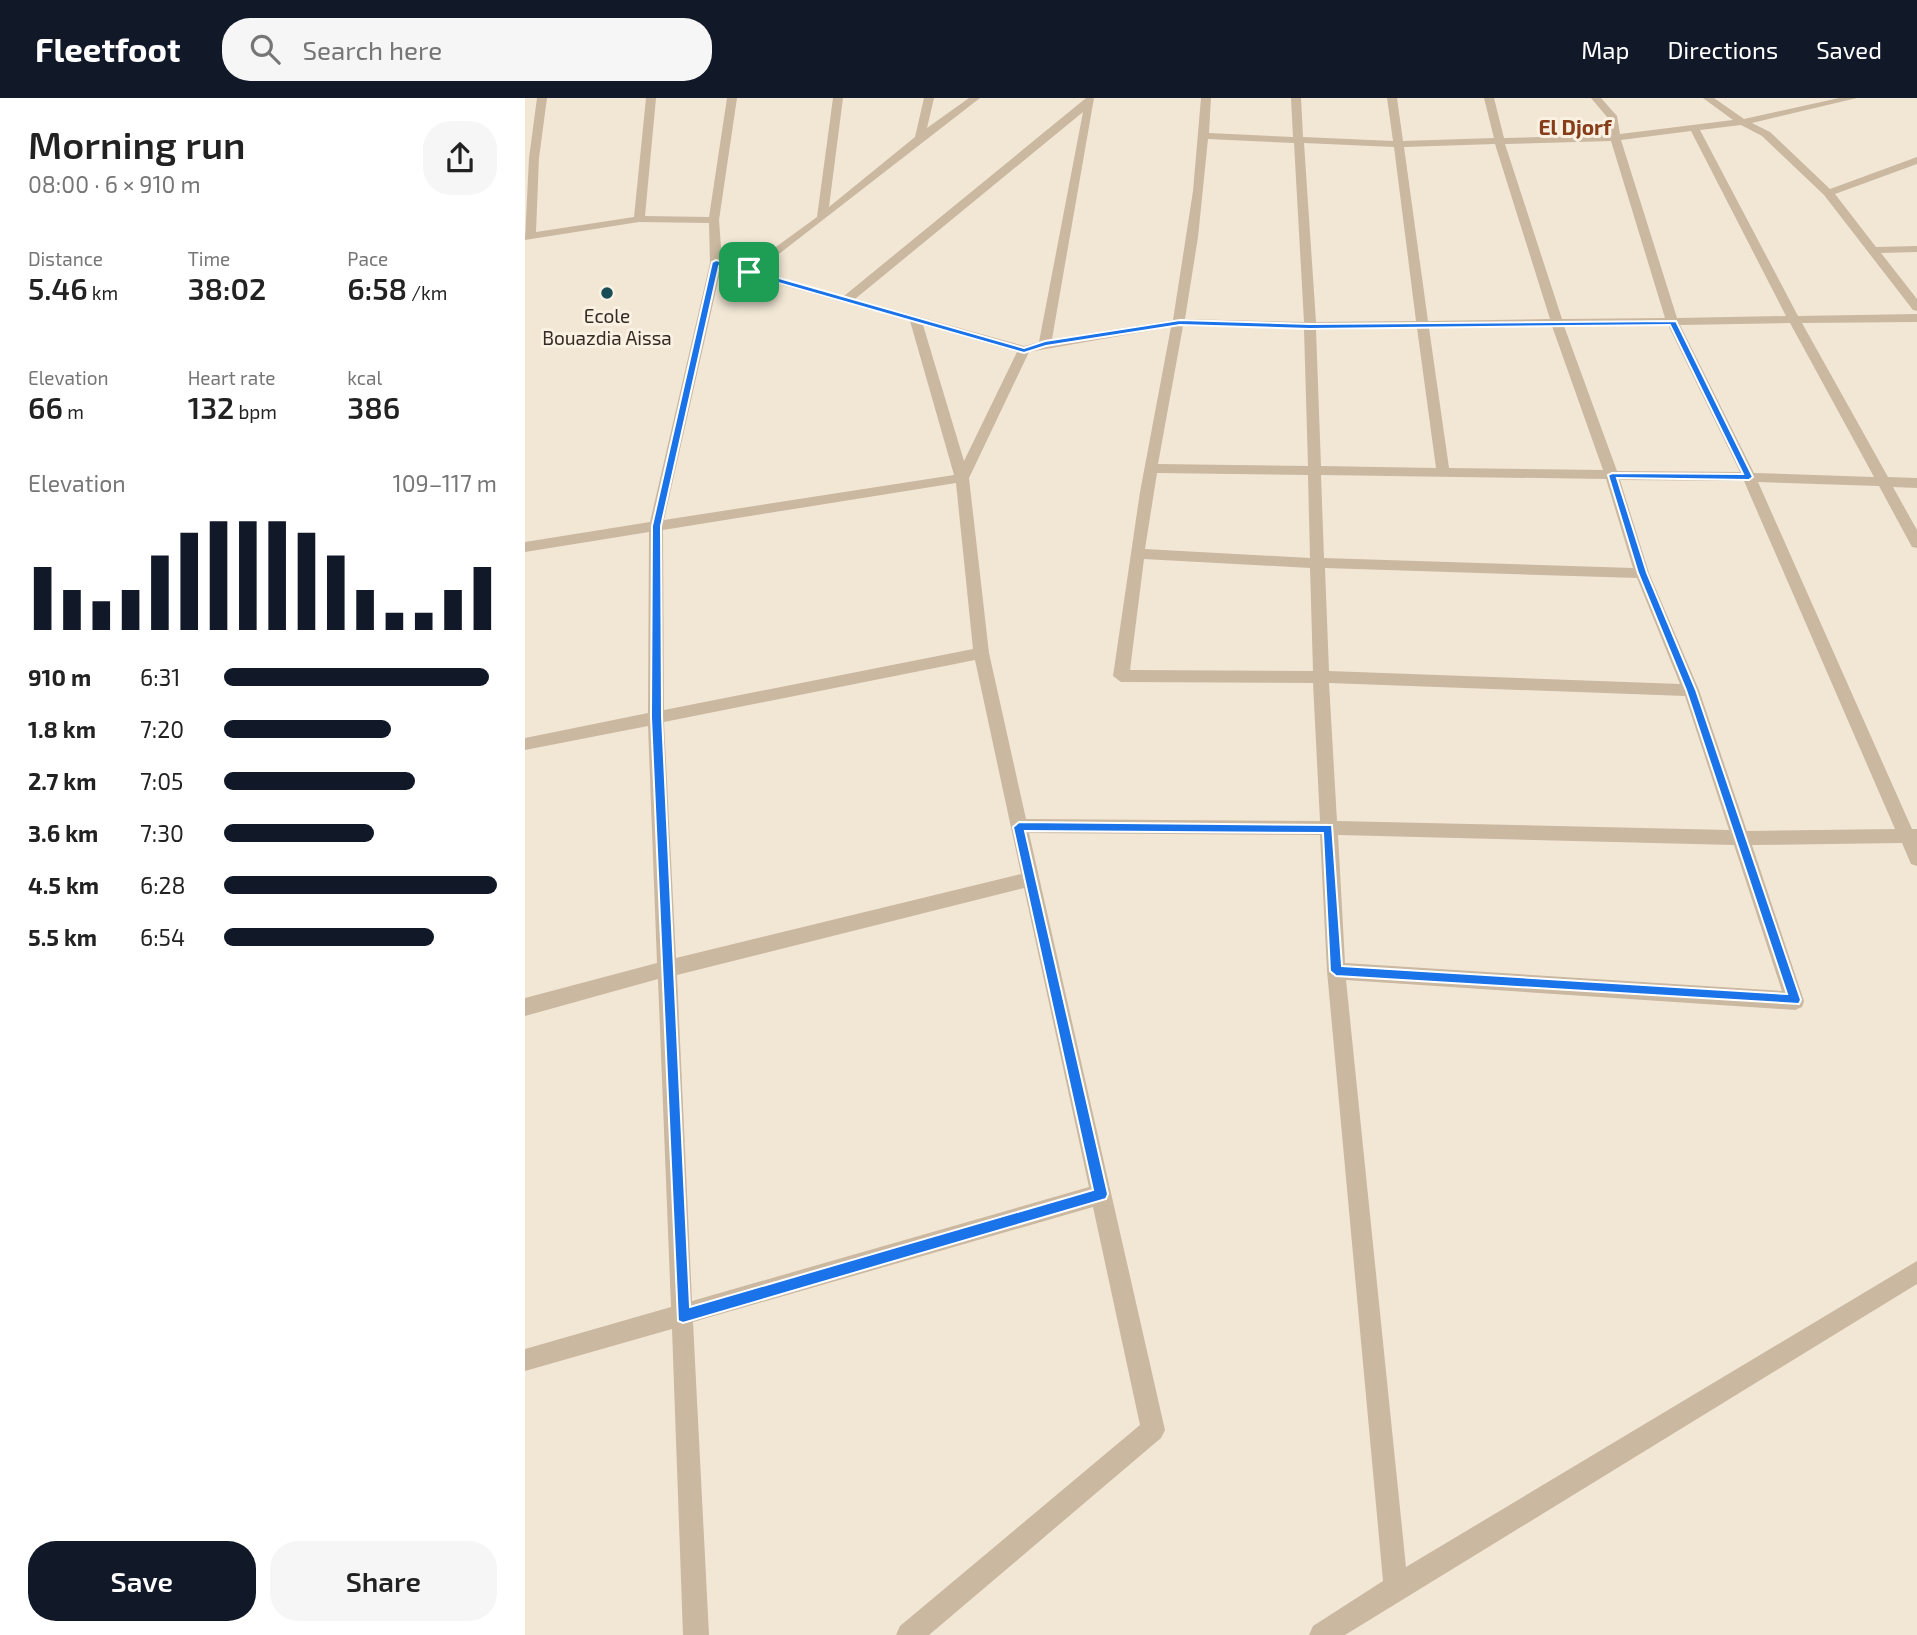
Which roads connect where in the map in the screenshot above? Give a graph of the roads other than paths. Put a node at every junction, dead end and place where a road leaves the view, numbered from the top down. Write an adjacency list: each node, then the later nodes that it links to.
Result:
1 (542, 98): 25 (street)
2 (651, 98): 29 (street)
3 (732, 98): 30 (street)
4 (838, 98): 28 (street)
5 (929, 98): 20 (street)
6 (975, 98): 20 (street)
7 (1206, 98): 19 (street)
8 (1296, 98): 22 (street)
9 (1392, 98): 24 (street)
10 (1489, 98): 23 (street)
11 (1596, 98): 21 (street)
12 (1709, 98): 17 (street)
13 (1804, 98): 16 (street)
14 (1851, 98): 16 (street)
15 (1089, 100): 36 (street); 46 (street)
16 (1818, 106): 17 (street)
17 (1742, 122): 18 (street); 27 (street)
18 (1694, 128): 21 (street); 40 (street)
19 (1204, 136): 22 (street); 41 (street)
20 (920, 138): 28 (street)
21 (1615, 138): 23 (street); 42 (street)
22 (1298, 140): 24 (street); 45 (street)
23 (1499, 140): 24 (street); 44 (street)
24 (1400, 144): 43 (street)
25 (529, 158): 31 (street)
26 (1917, 160): 27 (street)
27 (1828, 193): 33 (street)
28 (822, 218): 35 (street)
29 (639, 219): 30 (street); 31 (street)
30 (714, 220): 34 (street)
31 (527, 237)
32 (1917, 249): 33 (street)
33 (1872, 250): 37 (street)
34 (716, 262): 35 (street); 56 (street)
35 (749, 272): 36 (street)
36 (846, 300): 39 (street)
37 (1917, 307)
38 (1917, 318): 40 (street)
39 (915, 319): 47 (street); 53 (street)
40 (1794, 320): 42 (street); 54 (street)
41 (1180, 322): 45 (street); 46 (street); 48 (street)
42 (1673, 323): 44 (street); 52 (street)
43 (1424, 324): 44 (street); 45 (street); 50 (street)
44 (1558, 324): 51 (street)
45 (1310, 326): 49 (street)
46 (1045, 344): 47 (street)
47 (1024, 350): 53 (street)
48 (1151, 468): 49 (street); 59 (street)
49 (1314, 471): 50 (street); 60 (street)
50 (1443, 473): 51 (street)
51 (1612, 475): 52 (street); 61 (street)
52 (1749, 477): 54 (street); 69 (street)
53 (962, 478): 56 (street); 62 (street)
54 (1884, 483): 55 (street); 57 (street)
55 (1917, 483)
56 (656, 526): 58 (street); 65 (street)
57 (1917, 543)
58 (525, 547)
59 (1139, 554): 60 (street); 63 (street)
60 (1317, 563): 61 (street); 63 (street)
61 (1642, 573): 64 (street)
62 (981, 653): 65 (street); 67 (street)
63 (1321, 677): 64 (street); 68 (street)
64 (1691, 690): 70 (street)
65 (656, 717): 66 (street); 73 (street)
66 (525, 744)
67 (1019, 827): 68 (street); 72 (street)
68 (1328, 828): 70 (street); 74 (street)
69 (1911, 836): 70 (street); 71 (street)
70 (1741, 838): 74 (street)
71 (1917, 859)
72 (1031, 879): 73 (street); 76 (street)
73 (669, 968): 75 (street); 78 (street)
74 (1336, 971): 80 (street)
75 (525, 1007)
76 (1101, 1194): 78 (street); 82 (street)
77 (1917, 1272): 80 (street)
78 (683, 1316): 79 (street); 81 (street)
79 (525, 1360)
80 (1396, 1587): 83 (street)
81 (696, 1635)
82 (909, 1635)
83 (1322, 1635)

